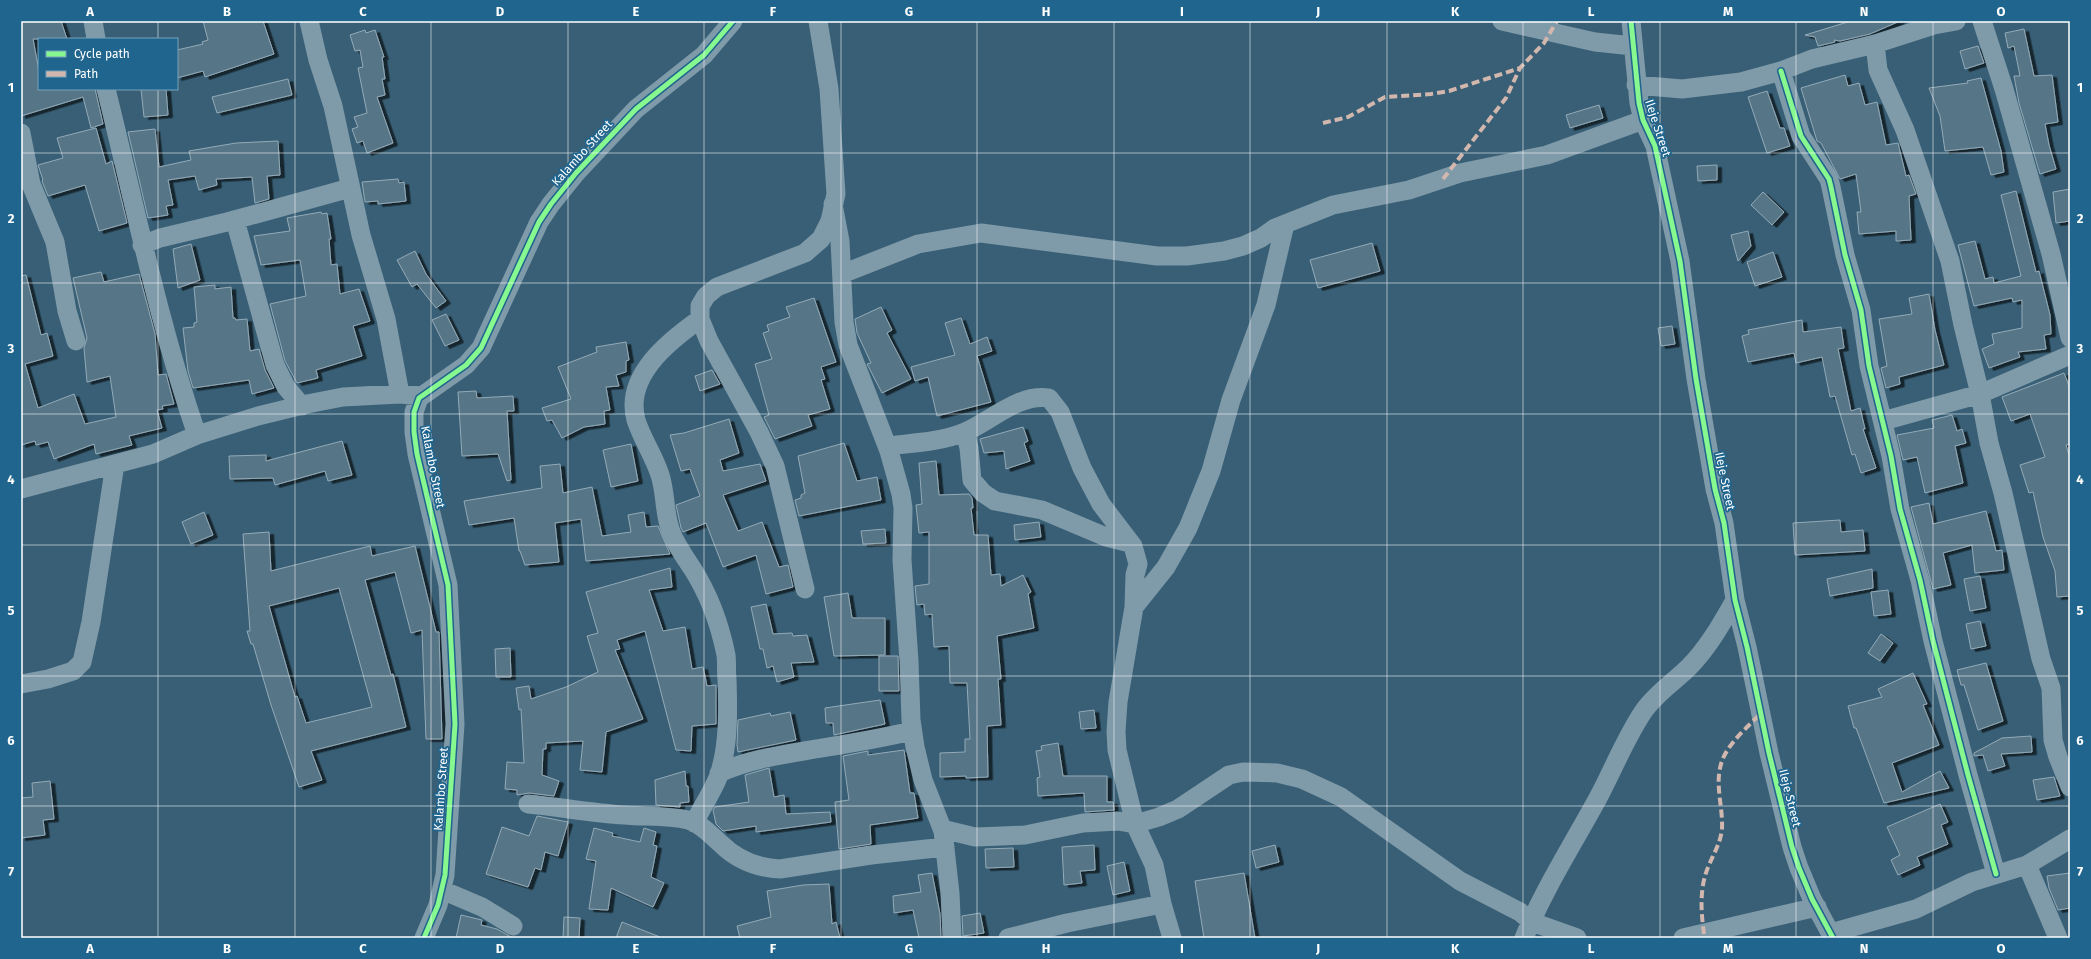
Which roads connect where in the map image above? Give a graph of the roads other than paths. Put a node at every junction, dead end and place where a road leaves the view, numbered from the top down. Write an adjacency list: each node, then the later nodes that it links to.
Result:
1 (93, 21): 9 (street)
2 (309, 21): 17 (street)
3 (733, 21): 29 (street, Kalambo Street)
4 (818, 21): 18 (street)
5 (1502, 21): 11 (street)
6 (1631, 21): 11 (street, Ileje Street)
7 (1956, 21): 10 (street)
8 (1980, 21): 24 (street)
9 (96, 38)
10 (1874, 44): 12 (street); 28 (street)
11 (1633, 46): 13 (street, Ileje Street)
12 (1781, 72): 13 (street); 31 (street)
13 (1636, 85): 15 (street, Ileje Street)
14 (106, 90): 21 (street)
15 (1643, 120): 20 (street); 39 (street, Ileje Street)
16 (21, 133): 25 (street)
17 (350, 188): 19 (street); 27 (street)
18 (833, 204): 22 (street); 23 (street)
19 (235, 220): 21 (street); 30 (street)
20 (1285, 224): 22 (street); 40 (street)
21 (142, 245): 33 (street)
22 (842, 274): 34 (street)
23 (700, 319): 38 (street); 43 (street)
24 (2070, 338)
25 (76, 341)
26 (2070, 355): 28 (street)
27 (400, 394): 29 (street); 30 (street)
28 (1980, 394): 31 (street); 44 (street)
29 (420, 396): 52 (street, Kalambo Street)
30 (302, 406): 33 (street)
31 (1883, 421): 51 (street)
32 (965, 432): 34 (street); 37 (street); 37 (street)
33 (197, 435): 35 (street)
34 (887, 446): 42 (street)
35 (115, 464): 36 (street); 41 (street)
36 (21, 490)
37 (1130, 543): 40 (street)
38 (805, 590)
39 (1735, 600): 54 (street, Ileje Street); 56 (street)
40 (1134, 606): 47 (street)
41 (21, 684)
42 (912, 730): 43 (street); 48 (street)
43 (719, 773): 46 (street)
44 (2070, 787)
45 (528, 804): 46 (street)
46 (694, 823): 48 (street)
47 (1135, 824): 48 (street); 53 (street); 56 (street)
48 (944, 838): 60 (street)
49 (2070, 839): 50 (street)
50 (2027, 865): 51 (street); 65 (street)
51 (1996, 874): 58 (street)
52 (442, 890): 55 (street); 59 (street, Kalambo Street)
53 (1162, 904): 61 (street); 62 (street)
54 (1817, 907): 57 (street); 58 (street, Ileje Street)
55 (513, 926)
56 (1528, 930): 63 (street)
57 (1704, 936): 64 (street)
58 (1832, 936)
59 (424, 938)
60 (952, 938)
61 (1008, 938)
62 (1172, 938)
63 (1577, 938)
64 (1683, 938)
65 (2058, 938)

